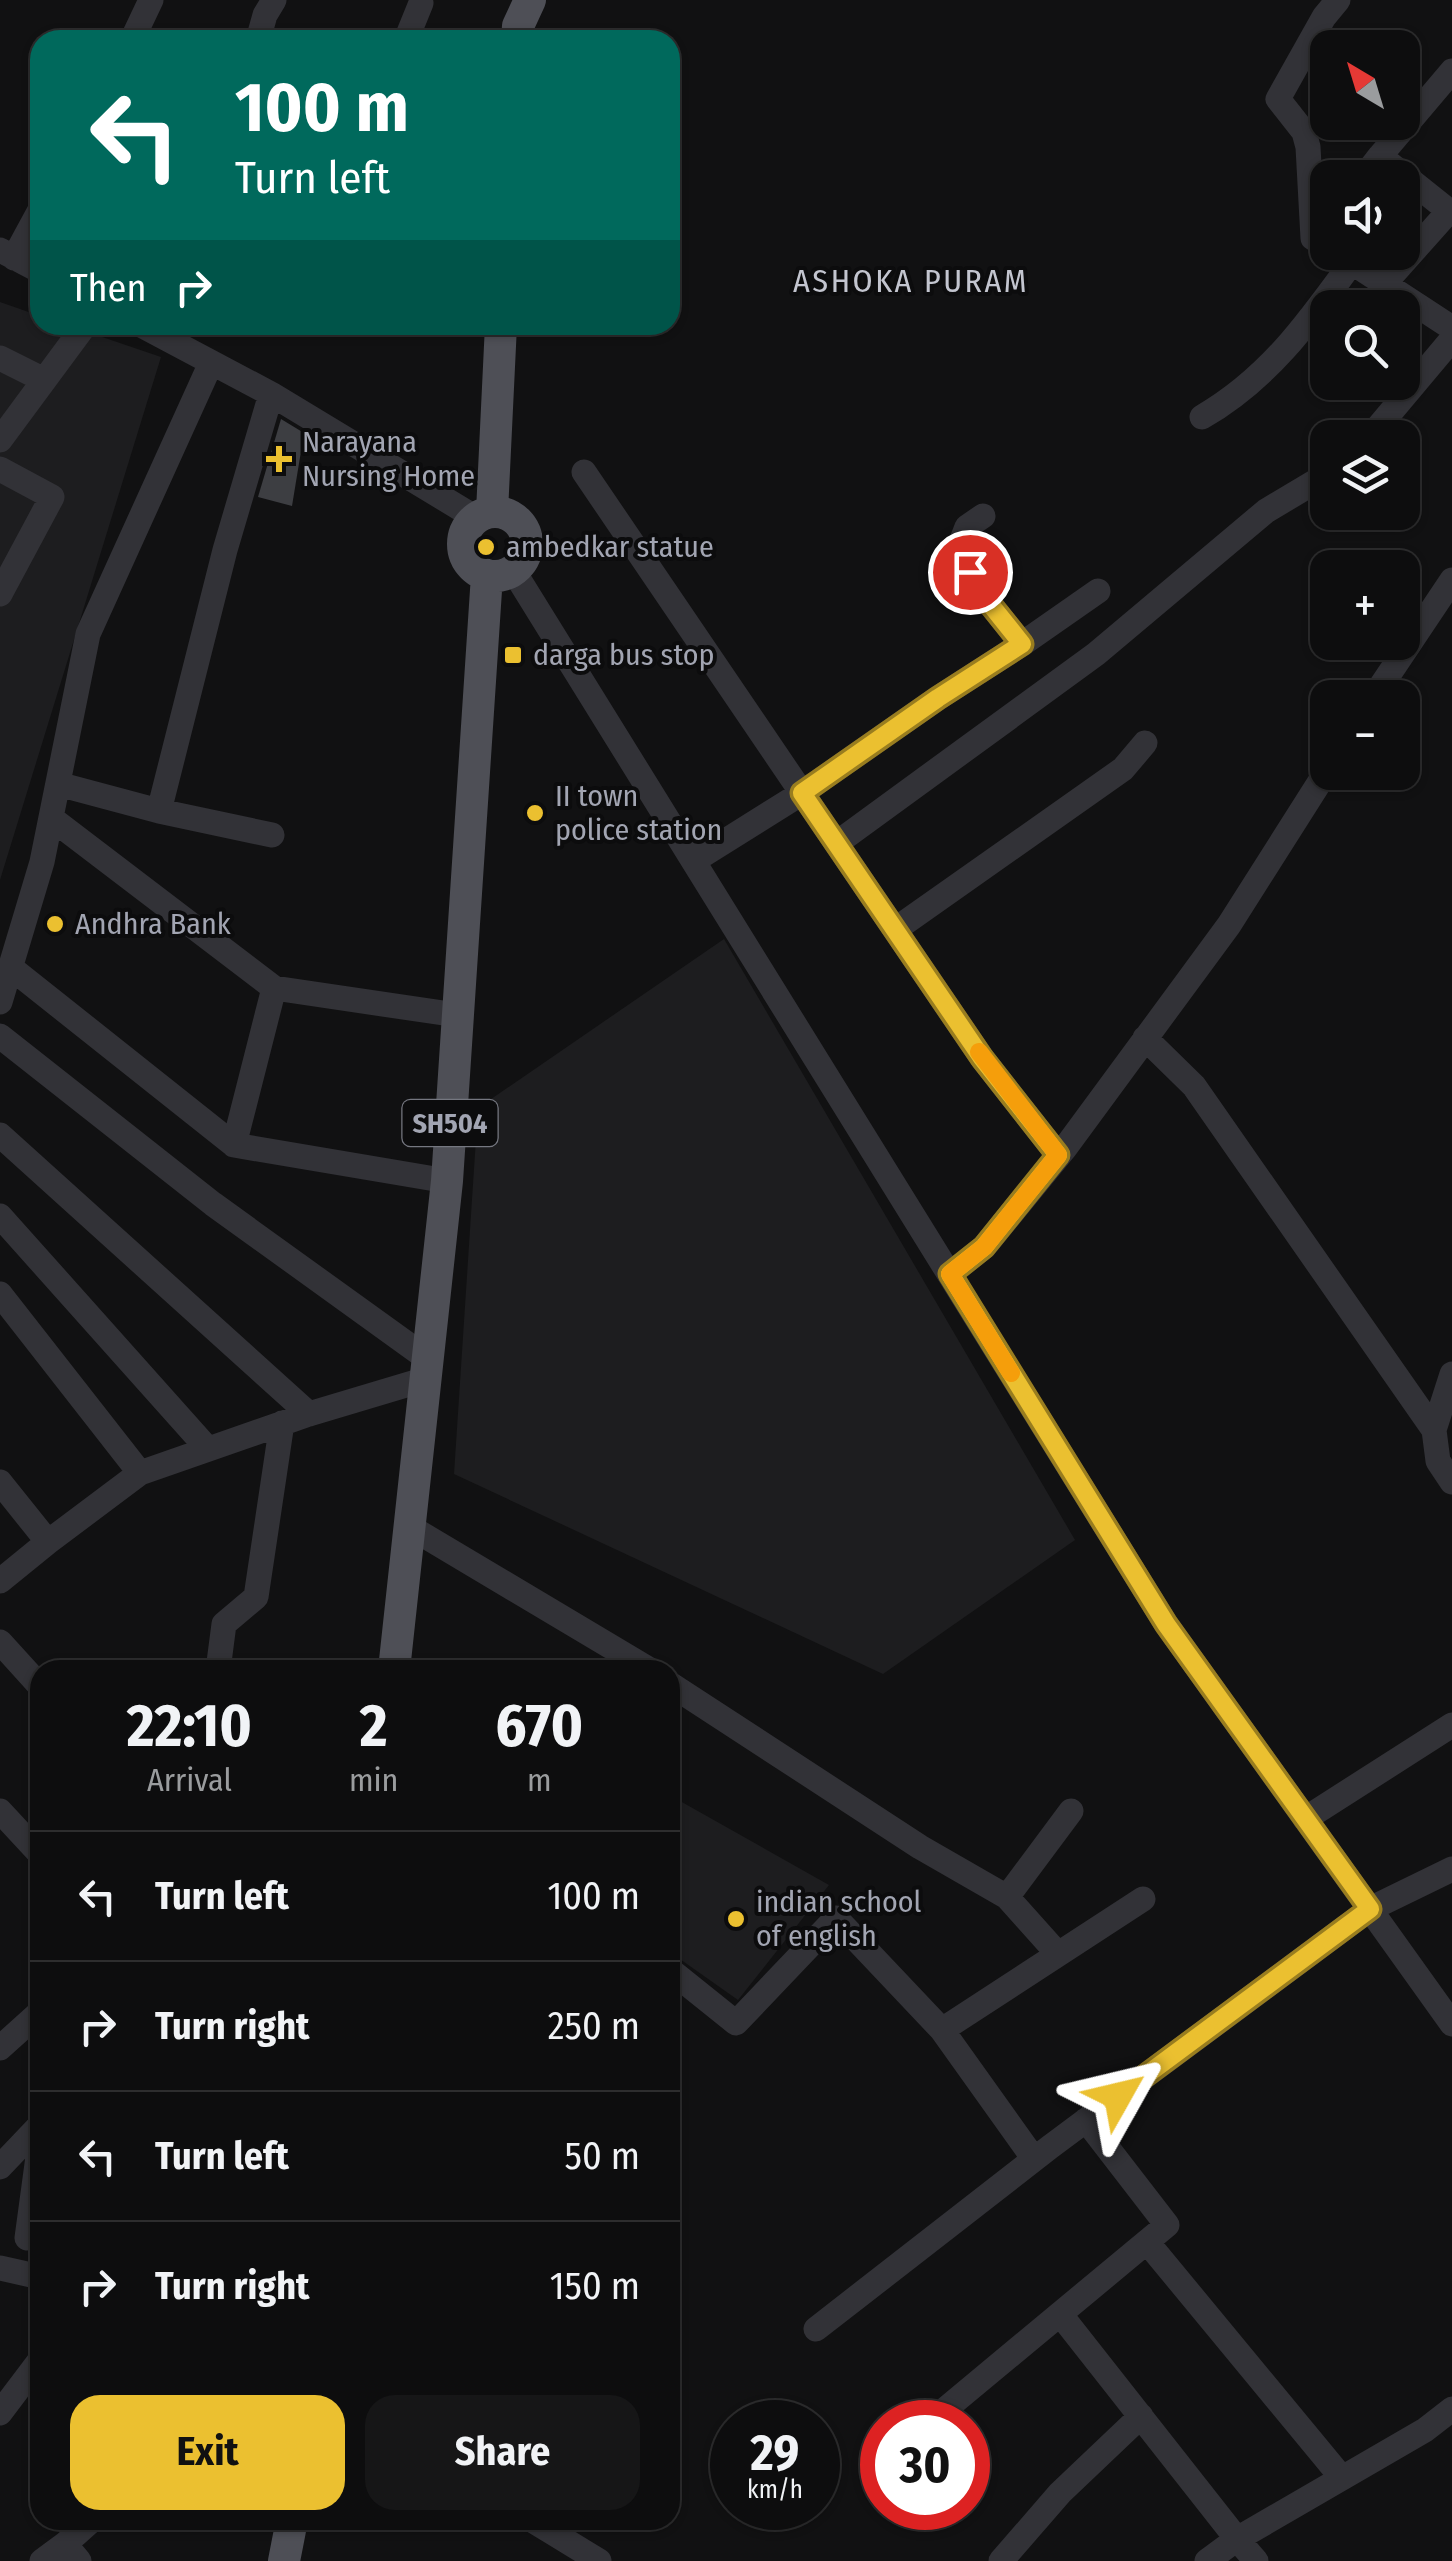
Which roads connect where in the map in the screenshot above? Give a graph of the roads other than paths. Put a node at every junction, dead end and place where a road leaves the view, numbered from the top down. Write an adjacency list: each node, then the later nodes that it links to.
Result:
1 (152, 0): 6 (street)
2 (274, 0): 7 (street)
3 (530, 0): 9 (main road)
4 (1338, 0): 12 (street)
5 (421, 3): 8 (street)
6 (137, 30)
7 (261, 30)
8 (410, 30)
9 (518, 30)
10 (1452, 70): 11 (street)
11 (1380, 156): 13 (street); 14 (street)
12 (1310, 160)
13 (1377, 160)
14 (1450, 209): 20 (street)
15 (30, 223): 16 (street)
16 (7, 254): 17 (street)
17 (30, 267)
18 (1336, 270): 30 (street)
19 (1364, 270): 20 (street)
20 (1385, 283): 21 (street)
21 (1452, 328)
22 (78, 335): 28 (street)
23 (177, 335): 27 (street)
24 (501, 335): 36 (main road)
25 (1452, 339): 31 (street)
26 (0, 358): 28 (street)
27 (212, 363): 29 (street); 45 (street)
28 (44, 380): 32 (street)
29 (271, 394): 36 (street); 48 (street)
30 (1202, 417)
31 (1385, 420)
32 (0, 440)
33 (0, 468): 41 (street)
34 (584, 472): 47 (street)
35 (1310, 484): 51 (street)
36 (484, 515): 38 (main road); 38 (main road, SH504)
37 (983, 516): 42 (street)
38 (500, 572): 52 (street); 57 (main road, SH504)
39 (1452, 580): 43 (street)
40 (1098, 591): 42 (street)
41 (0, 594)
42 (1022, 644): 47 (street)
43 (1386, 680)
44 (1145, 744): 53 (street)
45 (58, 784): 48 (street); 49 (street)
46 (1315, 790): 59 (street)
47 (802, 793): 51 (street); 52 (street)
48 (159, 811): 50 (street)
49 (51, 818): 54 (street); 55 (street)
50 (272, 835)
51 (836, 842): 53 (street)
52 (695, 860): 65 (street)
53 (896, 929): 62 (street)
54 (10, 967): 56 (street); 61 (street)
55 (274, 988): 57 (street); 61 (street)
56 (0, 1002)
57 (457, 1015): 63 (main road, SH504)
58 (0, 1036): 67 (street)
59 (1144, 1038): 62 (street); 71 (street)
60 (0, 1135): 69 (street)
61 (234, 1145): 63 (street)
62 (1058, 1155): 65 (street)
63 (446, 1181): 67 (main road, SH504)
64 (0, 1216): 72 (street)
65 (950, 1274): 88 (street)
66 (0, 1294): 73 (street)
67 (426, 1369): 69 (street); 76 (main road, SH504)
68 (1452, 1374): 71 (street)
69 (309, 1414): 70 (street)
70 (282, 1424): 72 (street); 80 (street)
71 (1434, 1430): 75 (street)
72 (208, 1450): 73 (street)
73 (140, 1473): 77 (street)
74 (0, 1482): 77 (street)
75 (1452, 1482)
76 (410, 1526): 81 (main road, SH504); 82 (street)
77 (48, 1542): 78 (street)
78 (0, 1580)
79 (0, 1642): 83 (street)
80 (219, 1660)
81 (395, 1660)
82 (633, 1660)
83 (30, 1675)
84 (680, 1691): 91 (street)
85 (1452, 1725): 88 (street)
86 (0, 1811): 89 (street)
87 (1071, 1812): 91 (street)
88 (1306, 1819): 93 (street)
89 (30, 1843)
90 (1452, 1868): 93 (street)
91 (1007, 1896): 94 (street)
92 (1143, 1899): 94 (street)
93 (1370, 1909): 97 (street); 100 (street)
94 (1058, 1954): 98 (street)
95 (680, 1978): 98 (street)
96 (30, 2021): 99 (street)
97 (1452, 2024)
98 (942, 2030): 102 (street)
99 (0, 2048)
100 (1086, 2120): 102 (street); 106 (street)
101 (30, 2136): 103 (street)
102 (1034, 2159): 110 (street)
103 (0, 2167)
104 (30, 2216): 105 (street)
105 (27, 2238)
106 (1147, 2242): 109 (street); 116 (street)
107 (0, 2268): 108 (street)
108 (30, 2274)
109 (1060, 2314): 112 (street); 115 (street)
110 (816, 2329)
111 (30, 2373): 114 (street)
112 (956, 2400)
113 (1452, 2409): 116 (street)
114 (0, 2413)
115 (1141, 2416): 120 (street); 125 (street)
116 (1342, 2478): 120 (street)
117 (86, 2530): 121 (street)
118 (290, 2530): 123 (main road)
119 (548, 2530): 124 (street)
120 (1238, 2539): 126 (street); 127 (street)
121 (72, 2552): 122 (street)
122 (42, 2561)
123 (284, 2561)
124 (599, 2561)
125 (1001, 2561)
126 (1208, 2561)
127 (1256, 2561)

